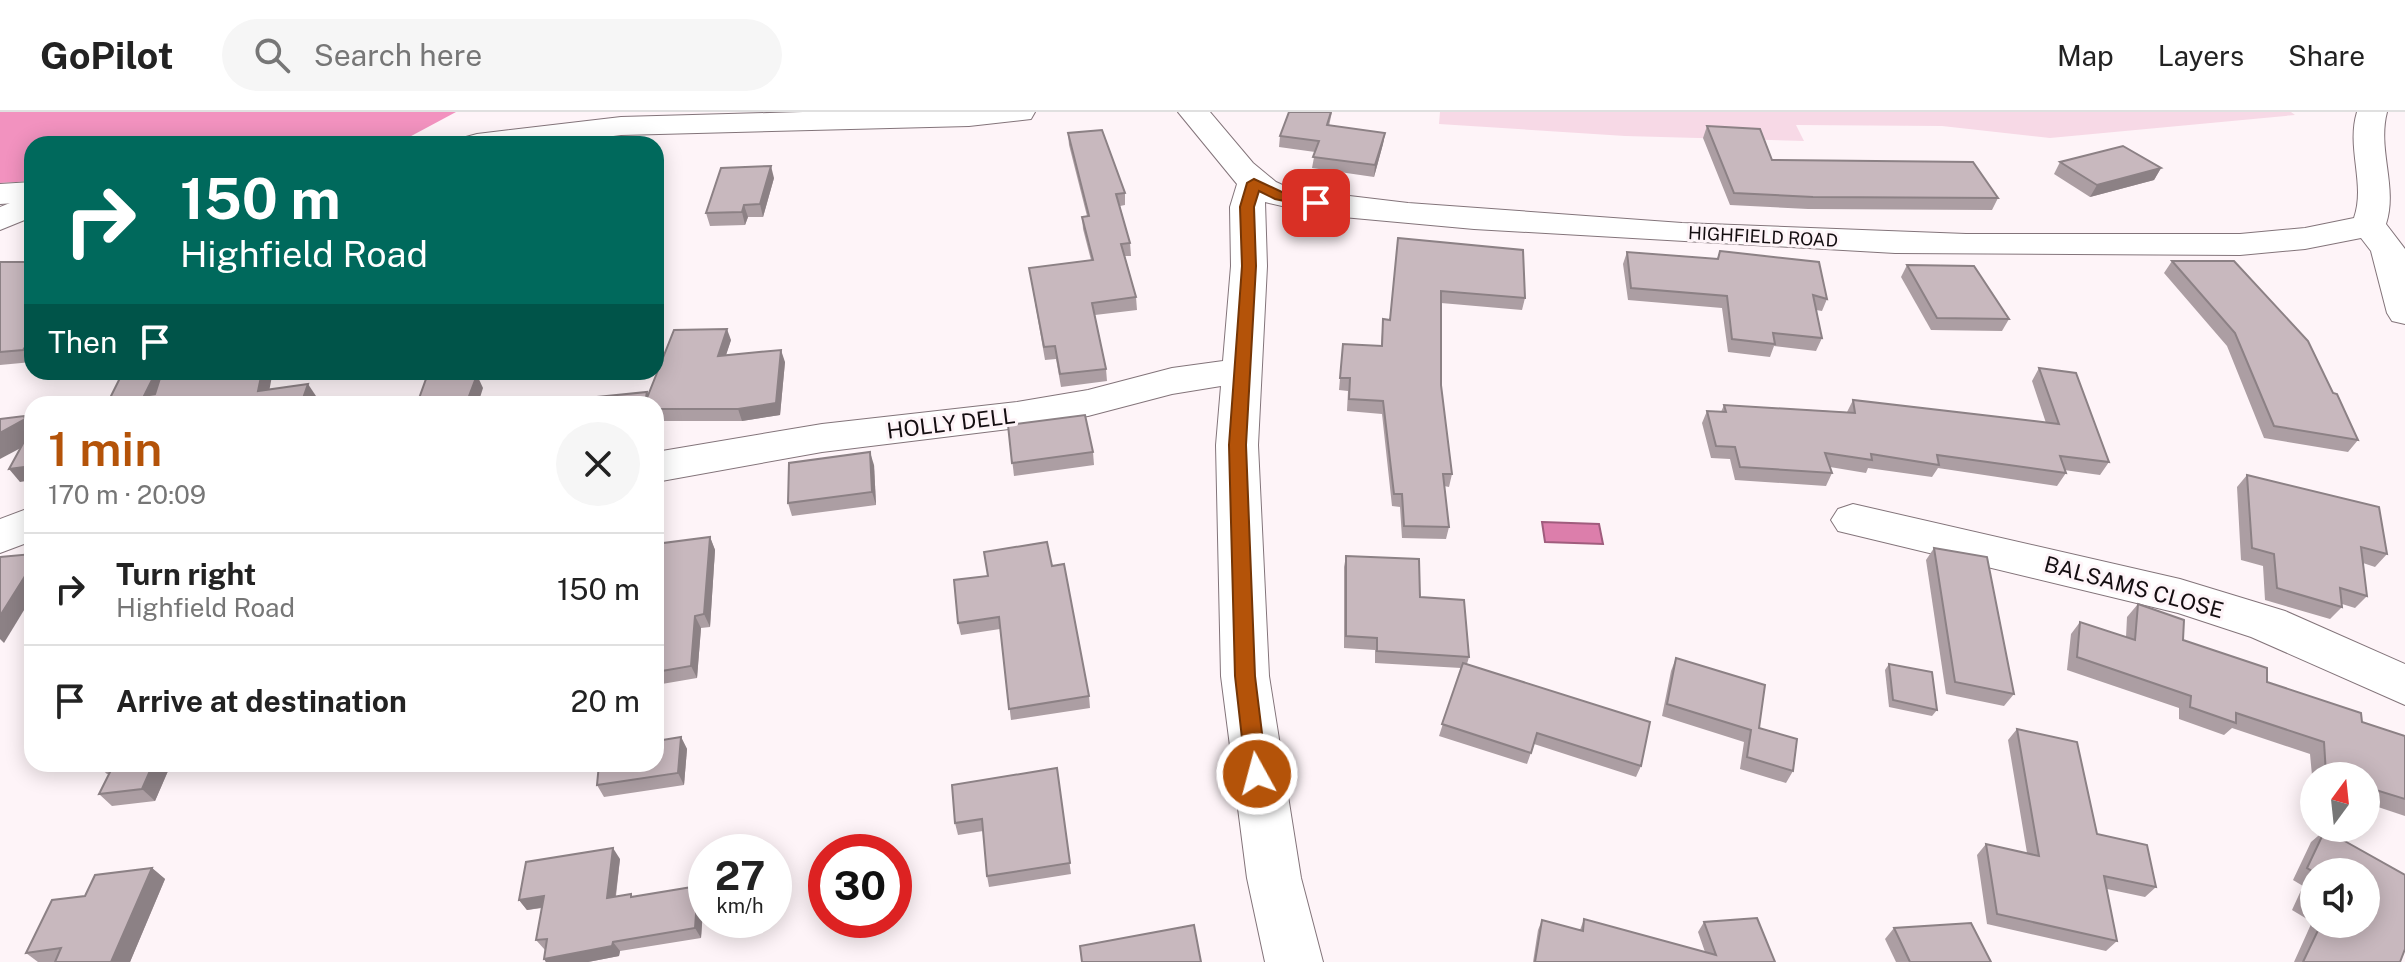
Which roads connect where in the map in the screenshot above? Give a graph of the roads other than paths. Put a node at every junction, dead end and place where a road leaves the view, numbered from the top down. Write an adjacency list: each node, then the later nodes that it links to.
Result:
1 (1020, 112): 4 (street)
2 (1193, 112): 5 (street, HIGHFIELD ROAD)
3 (2372, 112): 10 (street)
4 (541, 136)
5 (1254, 183): 10 (street, HIGHFIELD ROAD); 12 (street)
6 (24, 192): 7 (street)
7 (0, 194)
8 (24, 208): 9 (street)
9 (0, 220)
10 (2369, 225): 11 (street)
11 (2405, 313)
12 (1244, 370): 13 (street, HOLLY DELL); 18 (street)
13 (664, 466)
14 (1853, 520): 17 (street, BALSAMS CLOSE)
15 (24, 526): 16 (street)
16 (0, 537)
17 (2405, 685)
18 (1294, 962)

